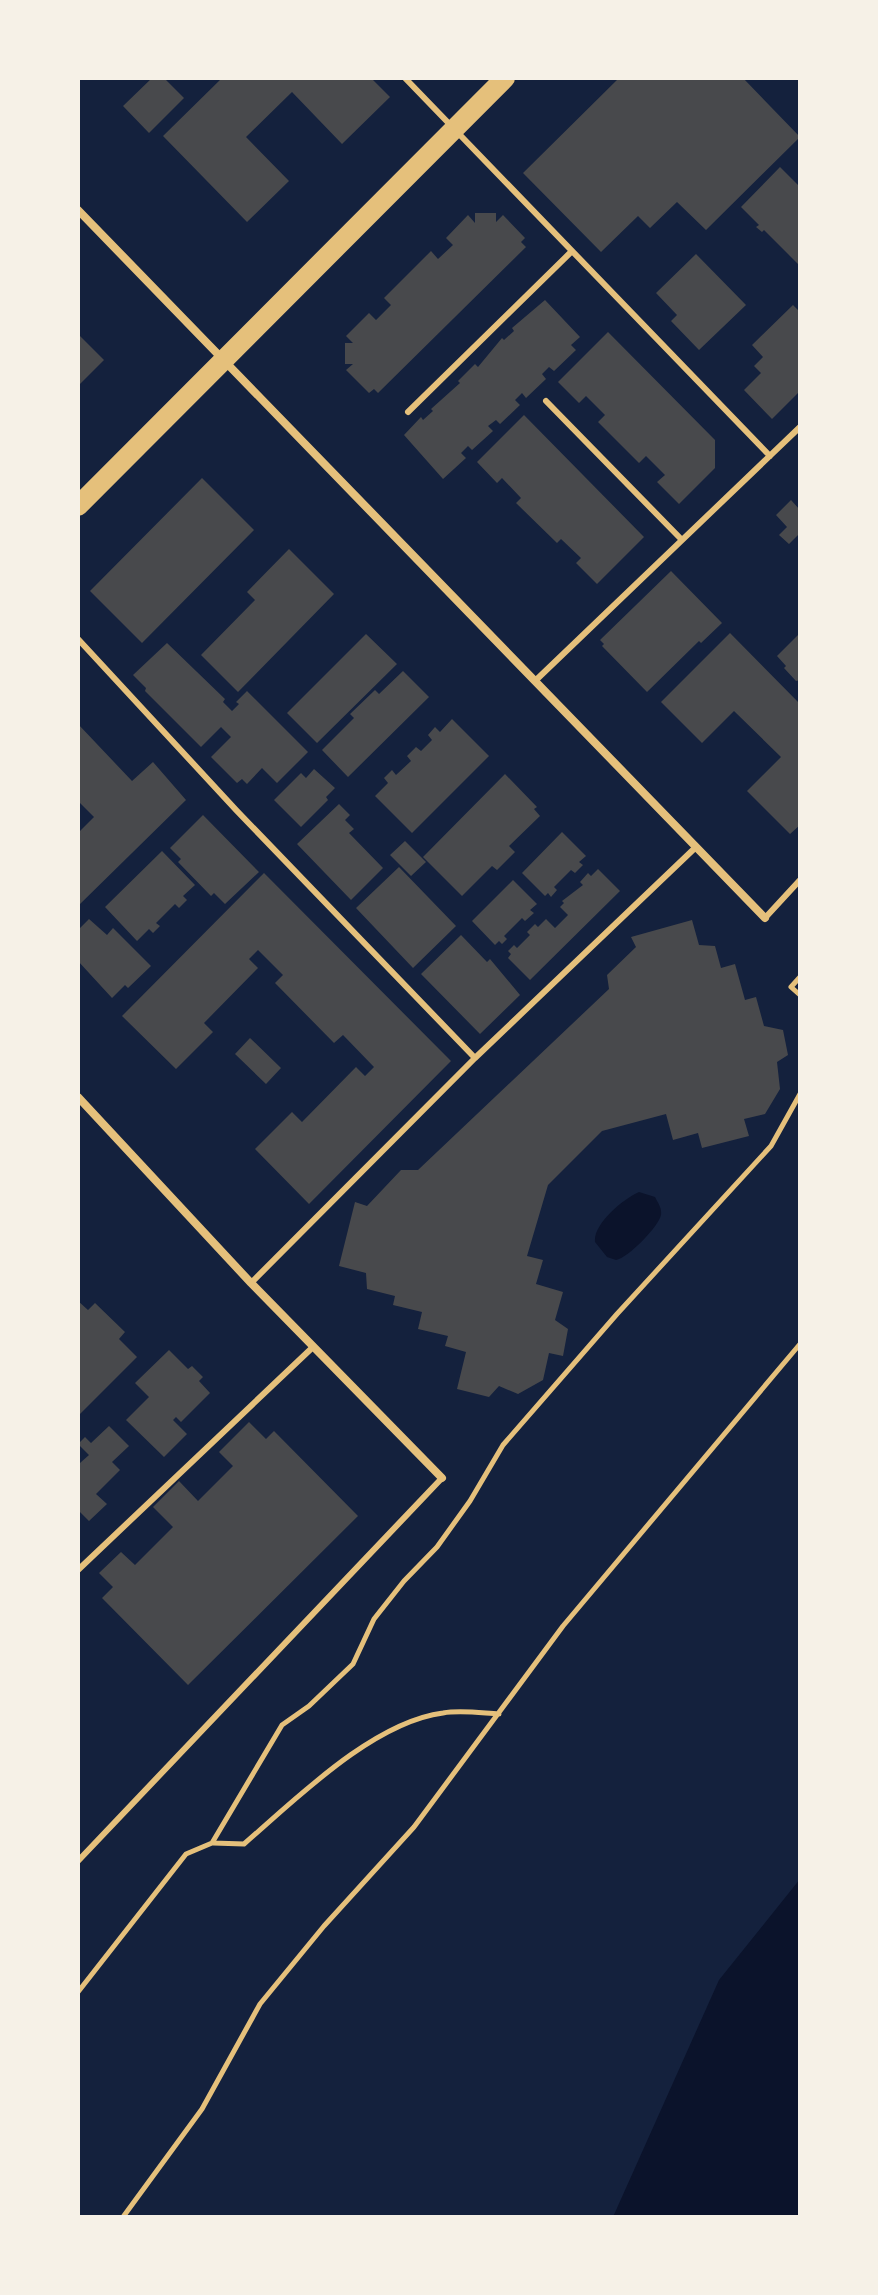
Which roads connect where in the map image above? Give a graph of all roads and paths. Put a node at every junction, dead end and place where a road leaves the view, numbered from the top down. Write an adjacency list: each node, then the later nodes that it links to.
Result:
1 (405, 78): 3 (lane)
2 (505, 78): 3 (main road)
3 (453, 129): 5 (lane); 6 (main road)
4 (78, 210): 6 (street)
5 (571, 252): 8 (lane); 10 (lane)
6 (223, 358): 11 (main road); 14 (street)
7 (546, 401): 12 (lane)
8 (408, 412)
9 (800, 427): 10 (lane)
10 (770, 456): 12 (lane)
11 (78, 506)
12 (682, 540): 14 (lane)
13 (78, 639): 20 (lane)
14 (535, 681): 15 (street)
15 (696, 847): 17 (street); 20 (lane)
16 (800, 880): 17 (lane)
17 (765, 918)
18 (800, 977): 19 (path)
19 (800, 995)
20 (475, 1058): 23 (lane)
21 (800, 1094): 31 (path)
22 (78, 1097): 23 (street)
23 (251, 1283): 25 (street)
24 (800, 1344): 30 (path)
25 (313, 1347): 26 (street); 28 (lane)
26 (442, 1478): 32 (lane)
27 (78, 1557): 28 (lane)
28 (85, 1563): 29 (lane)
29 (78, 1570)
30 (499, 1714): 31 (path); 34 (path)
31 (212, 1843): 33 (path)
32 (78, 1861)
33 (78, 1992)
34 (123, 2217)

